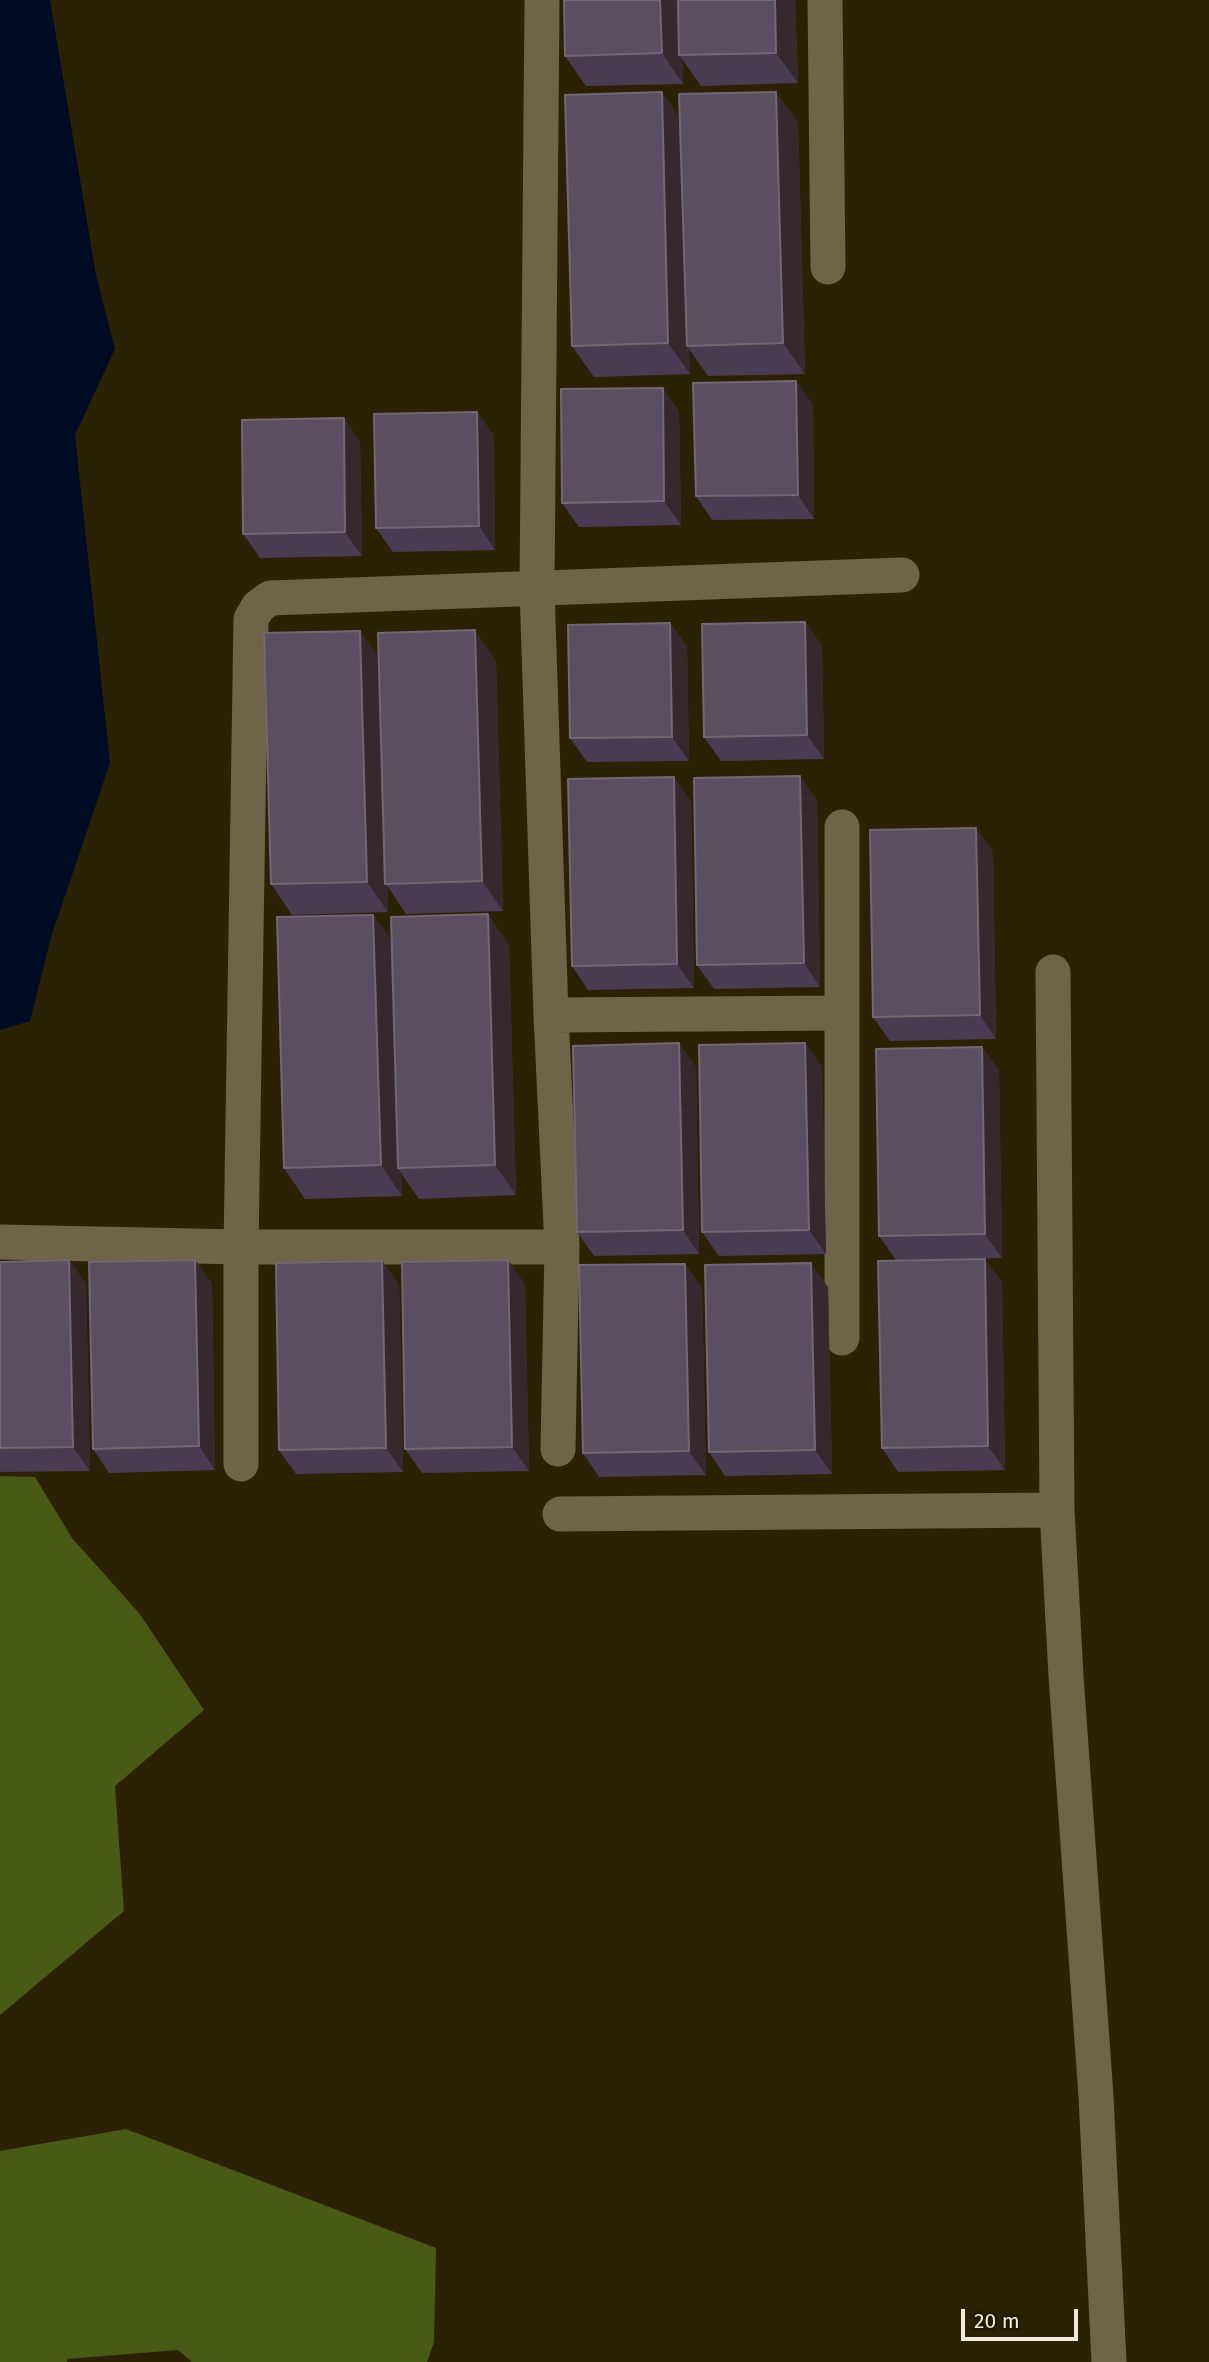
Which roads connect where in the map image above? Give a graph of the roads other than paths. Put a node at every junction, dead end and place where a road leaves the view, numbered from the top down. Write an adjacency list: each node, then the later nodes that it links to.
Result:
1 (542, 0): 5 (street)
2 (825, 0): 3 (street)
3 (828, 267)
4 (902, 575): 5 (street)
5 (537, 589): 9 (street); 11 (street)
6 (842, 827): 8 (street)
7 (1053, 972): 16 (street)
8 (842, 1013): 9 (street); 13 (street)
9 (551, 1015): 12 (street)
10 (0, 1242): 11 (street)
11 (241, 1247): 12 (street); 15 (street)
12 (562, 1247): 14 (street)
13 (842, 1338)
14 (558, 1449)
15 (241, 1464)
16 (1057, 1510): 17 (street); 18 (street)
17 (560, 1514)
18 (1109, 2362)

